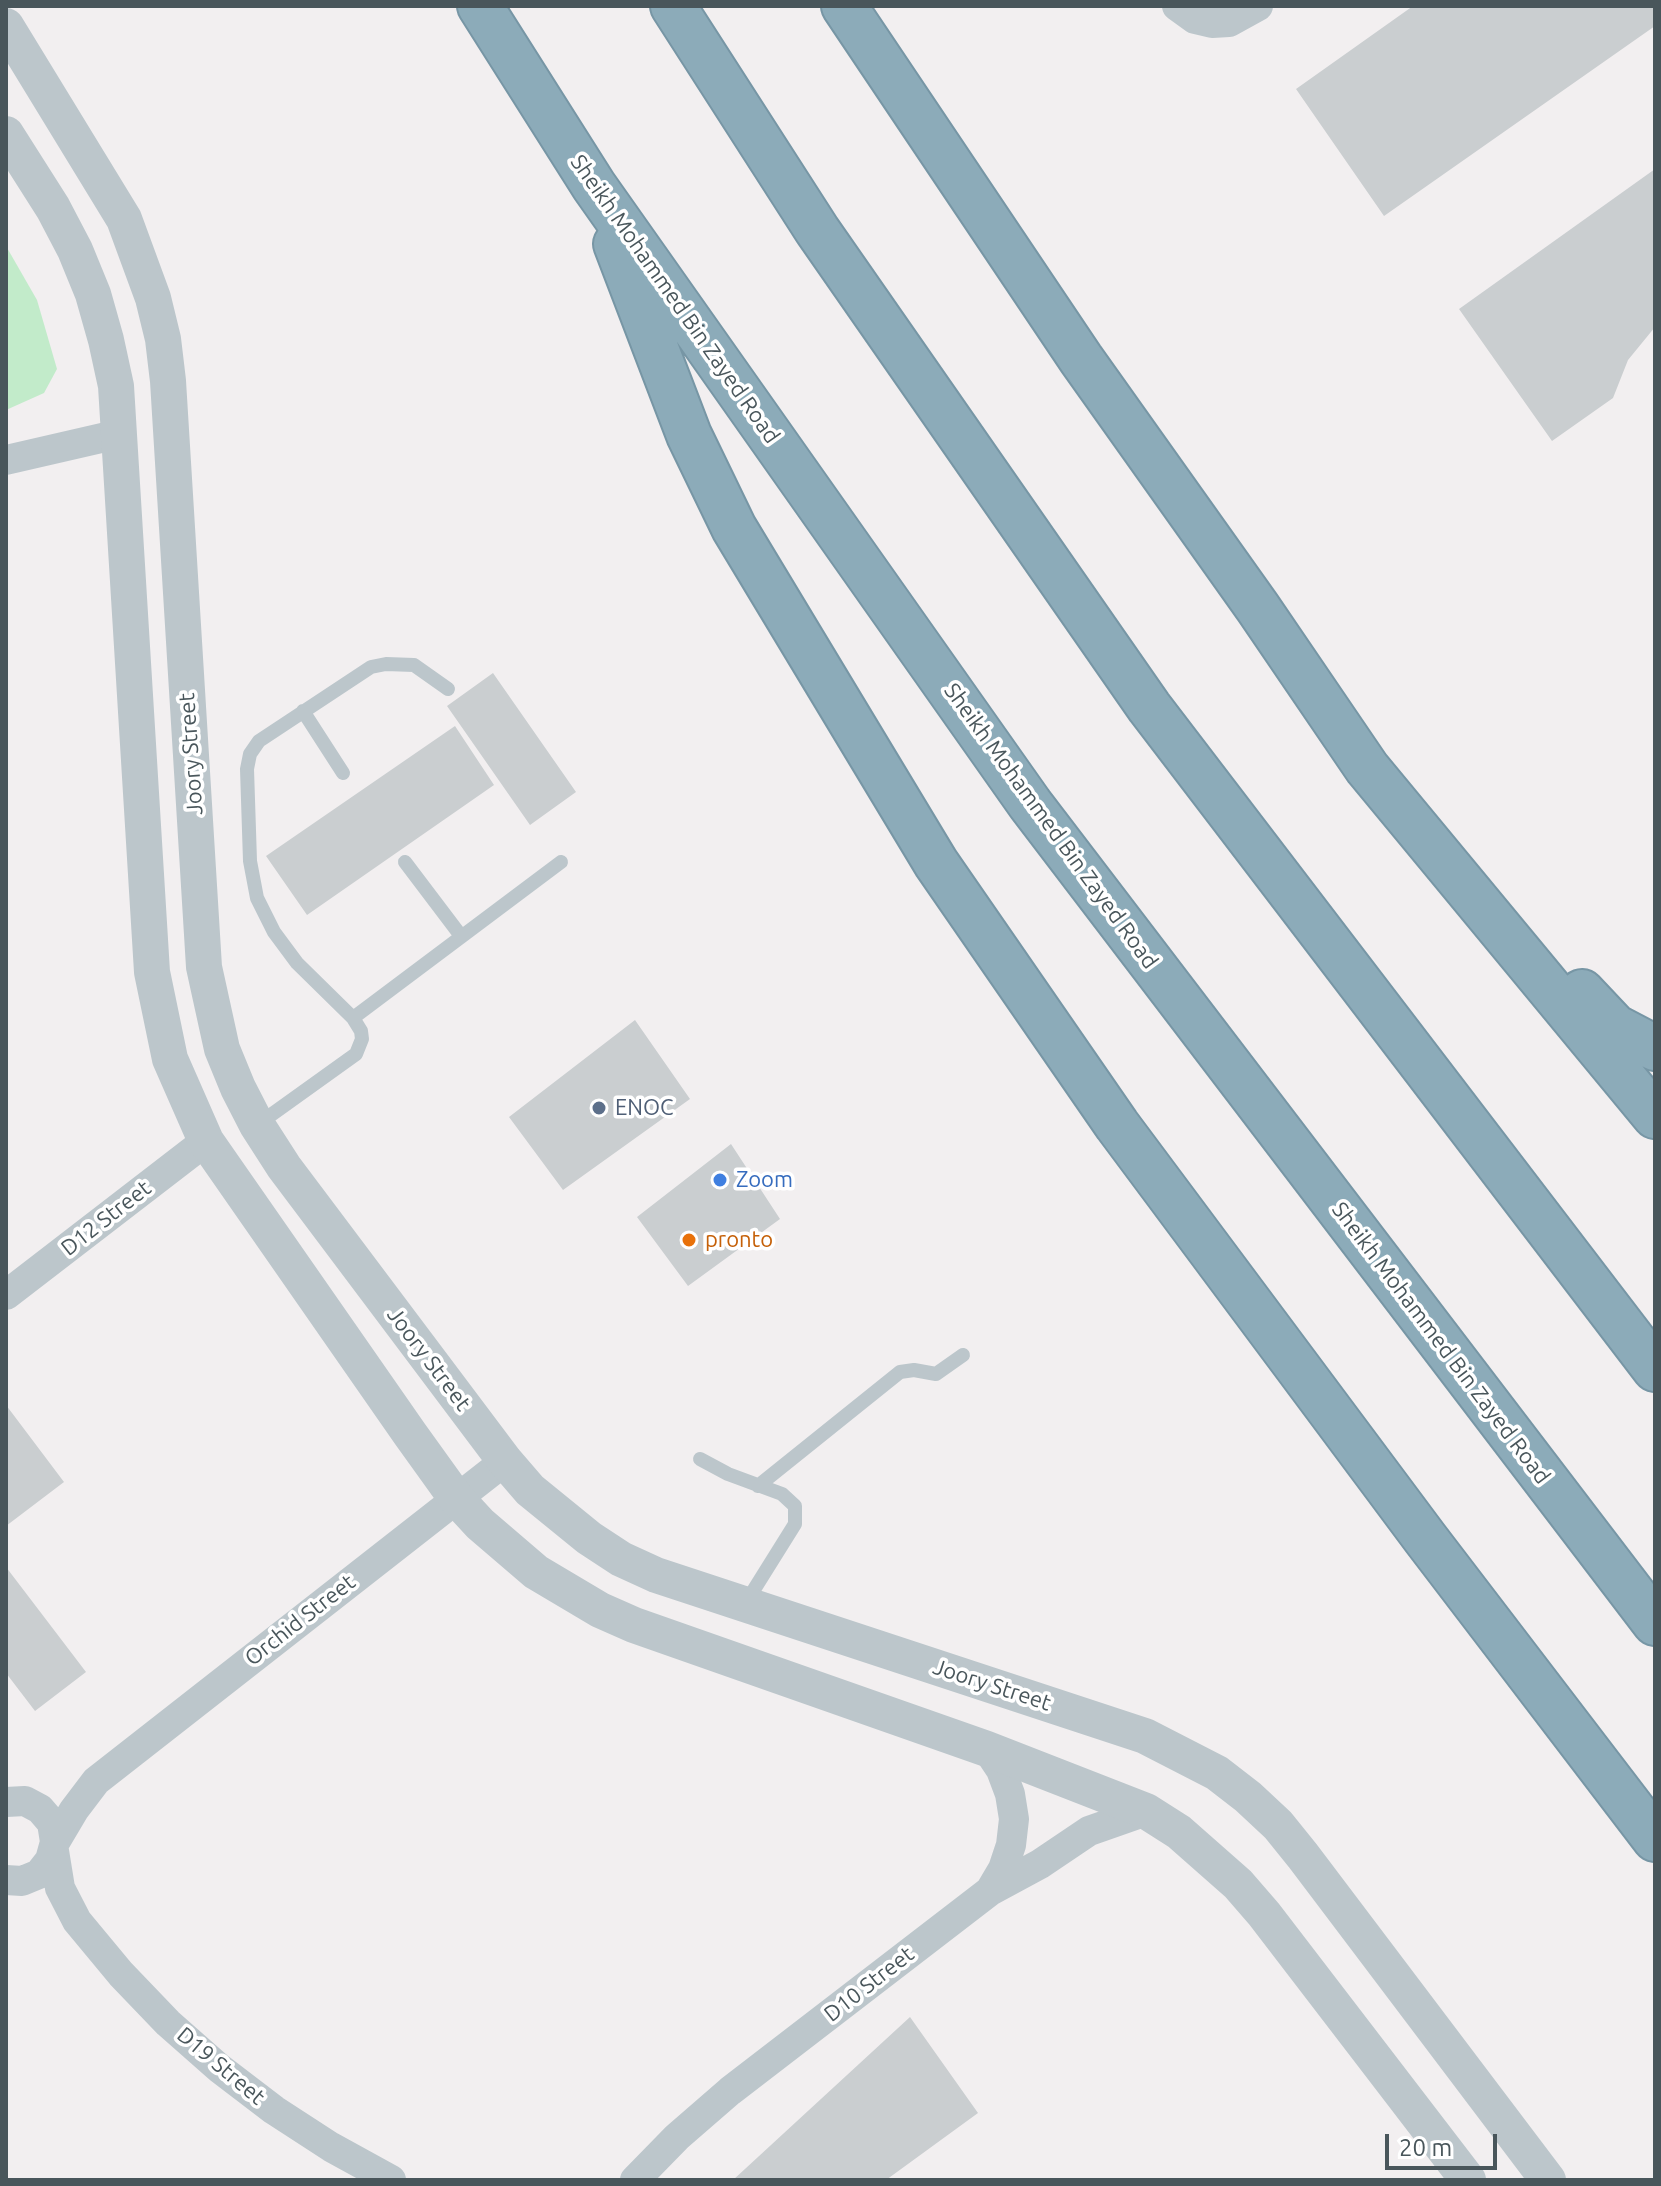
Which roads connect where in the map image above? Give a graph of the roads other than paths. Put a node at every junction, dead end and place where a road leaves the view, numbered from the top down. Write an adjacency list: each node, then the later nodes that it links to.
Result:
1 (480, 6): 8 (highway, Sheikh Mohammed Bin Zayed Road)
2 (673, 6): 25 (highway)
3 (844, 6): 13 (highway)
4 (1177, 6): 5 (street)
5 (1258, 6)
6 (6, 26): 21 (street, Joory Street)
7 (6, 134): 9 (street)
8 (594, 186): 31 (highway, Sheikh Mohammed Bin Zayed Road); 36 (highway)
9 (119, 434): 10 (street); 22 (street)
10 (6, 460)
11 (448, 689): 12 (lane)
12 (303, 711): 14 (lane); 18 (lane)
13 (1367, 768): 19 (highway); 20 (highway)
14 (343, 773)
15 (405, 862): 17 (lane)
16 (561, 862): 17 (lane)
17 (461, 936): 18 (lane)
18 (353, 1018): 21 (lane)
19 (1655, 1048)
20 (1655, 1116)
21 (257, 1125): 27 (street, Joory Street)
22 (206, 1141): 23 (street, D12 Street); 29 (street)
23 (6, 1295)
24 (963, 1355): 28 (lane)
25 (1655, 1369)
26 (700, 1459): 28 (lane)
27 (505, 1461): 29 (street, Orchid Street); 30 (street, Joory Street)
28 (758, 1486): 30 (lane)
29 (456, 1498): 32 (street); 33 (street, Orchid Street)
30 (745, 1605): 44 (street, Joory Street)
31 (1655, 1623)
32 (987, 1749): 35 (street); 39 (street, D10 Street)
33 (96, 1781): 34 (street, Orchid Street); 37 (street, Orchid Street)
34 (16, 1800): 37 (street, D19 Street)
35 (1146, 1811): 39 (street); 43 (street)
36 (1655, 1839)
37 (55, 1847): 38 (street, Orchid Street); 40 (street, D19 Street)
38 (9, 1880): 40 (street, D19 Street)
39 (990, 1891): 41 (street, D10 Street)
40 (77, 1921): 42 (street, D19 Street)
41 (639, 2178)
42 (391, 2180)
43 (1468, 2180)
44 (1548, 2180)

